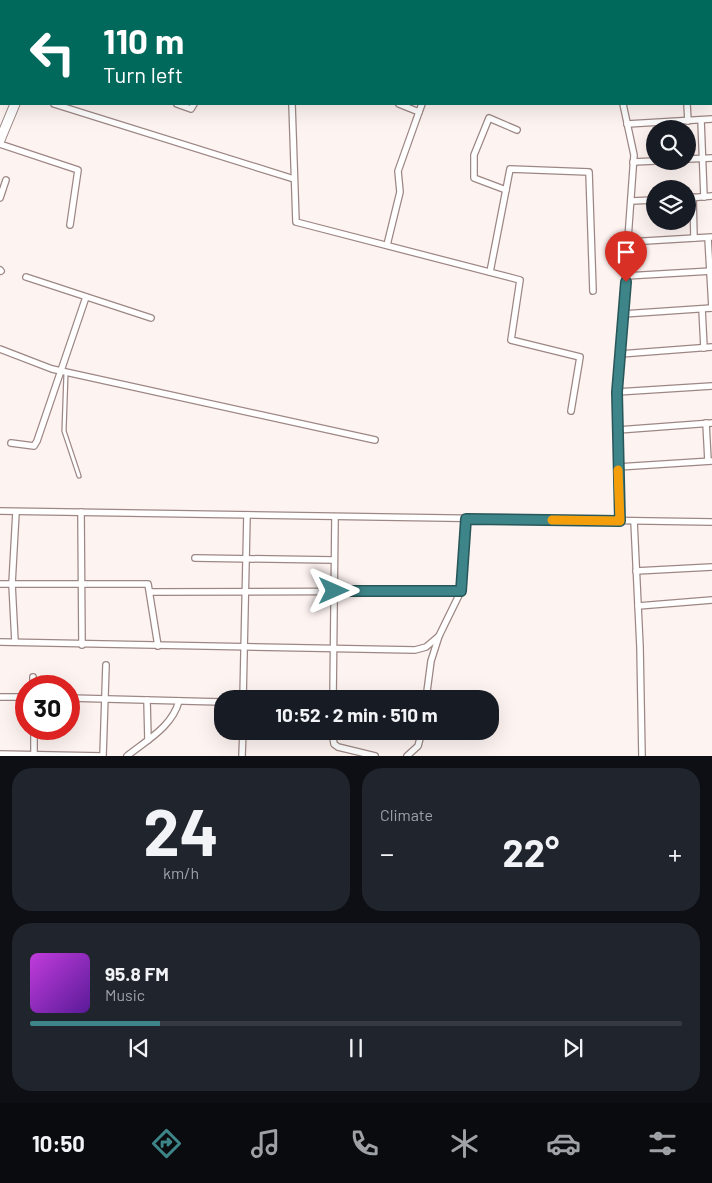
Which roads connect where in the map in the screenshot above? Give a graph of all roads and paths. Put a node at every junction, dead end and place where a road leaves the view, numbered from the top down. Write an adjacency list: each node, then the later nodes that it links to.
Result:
1 (15, 105): 18 (main road)
2 (57, 105): 25 (street)
3 (180, 105): 4 (street)
4 (193, 105)
5 (292, 105): 25 (street)
6 (401, 105): 10 (street)
7 (422, 105): 10 (street)
8 (623, 105): 16 (street)
9 (687, 105): 12 (street)
10 (419, 112): 39 (street)
11 (712, 119): 14 (street)
12 (688, 120)
13 (696, 120): 14 (street)
14 (701, 120): 21 (street)
15 (646, 123): 16 (street)
16 (627, 124): 24 (street)
17 (517, 130): 27 (street)
18 (0, 140)
19 (0, 144): 34 (street)
20 (696, 158): 21 (street)
21 (704, 158): 22 (street); 30 (street)
22 (712, 158)
23 (646, 161): 24 (street)
24 (633, 162): 33 (street)
25 (294, 179): 39 (street)
26 (6, 180): 31 (street)
27 (506, 190): 40 (street); 44 (street)
28 (712, 196): 30 (street)
29 (696, 197): 30 (street)
30 (704, 197)
31 (0, 198)
32 (646, 200): 33 (street)
33 (631, 201): 38 (street)
34 (70, 224)
35 (693, 230): 36 (street)
36 (694, 238): 37 (street); 38 (street)
37 (710, 238): 41 (street)
38 (628, 242): 42 (street)
39 (387, 245): 40 (street)
40 (490, 272): 57 (street)
41 (711, 272): 42 (street); 46 (street)
42 (626, 276): 48 (street)
43 (26, 277): 45 (street)
44 (593, 291)
45 (86, 297): 49 (street); 54 (street)
46 (712, 308): 47 (street)
47 (702, 309): 48 (street); 51 (street)
48 (623, 314): 53 (street)
49 (151, 318)
50 (712, 347): 51 (street)
51 (704, 348): 53 (street)
52 (0, 349): 54 (street)
53 (620, 354): 56 (street)
54 (64, 372): 60 (street); 61 (street); 64 (lane)
55 (712, 386): 56 (street)
56 (617, 392): 59 (street)
57 (571, 412)
58 (709, 423): 59 (street); 62 (street)
59 (618, 430): 63 (street)
60 (375, 440)
61 (12, 443)
62 (710, 461): 63 (street)
63 (618, 466): 71 (street)
64 (79, 476)
65 (0, 511): 66 (street)
66 (16, 512): 67 (street); 80 (street)
67 (81, 512): 68 (street); 81 (street)
68 (247, 515): 69 (street); 75 (street)
69 (335, 518): 70 (street); 76 (street)
70 (466, 519): 71 (street); 84 (street)
71 (620, 521): 72 (street)
72 (634, 521): 73 (street); 78 (street)
73 (712, 522)
74 (195, 558): 75 (street)
75 (245, 560): 76 (street); 82 (street)
76 (334, 560): 83 (street)
77 (712, 567): 78 (street)
78 (636, 572): 87 (street)
79 (0, 584): 80 (street)
80 (12, 584): 81 (street); 90 (street)
81 (82, 584): 85 (street); 91 (street)
82 (245, 590): 83 (street); 85 (street); 94 (street)
83 (334, 591): 84 (street); 93 (street)
84 (461, 591): 88 (street)
85 (150, 592): 92 (street)
86 (712, 600): 87 (street)
87 (638, 606): 118 (street)
88 (440, 636): 93 (street); 98 (street)
89 (0, 642): 90 (street)
90 (15, 642): 91 (street)
91 (82, 645): 92 (street)
92 (158, 646): 94 (street)
93 (334, 647): 94 (street); 97 (street)
94 (244, 648): 96 (street)
95 (106, 666): 102 (street)
96 (243, 690)
97 (333, 690)
98 (427, 690)
99 (0, 697): 100 (street)
100 (15, 697)
101 (80, 698): 102 (street)
102 (105, 699): 103 (street); 113 (street)
103 (147, 700): 104 (street); 107 (street)
104 (179, 701): 105 (street); 107 (street)
105 (214, 702)
106 (34, 740): 112 (street)
107 (148, 740): 114 (street)
108 (242, 740): 115 (street)
109 (333, 740): 116 (street)
110 (420, 740): 117 (street)
111 (0, 754): 112 (street)
112 (34, 755): 113 (street)
113 (102, 756)
114 (127, 756)
115 (242, 756)
116 (375, 756)
117 (407, 756)
118 (642, 756)

